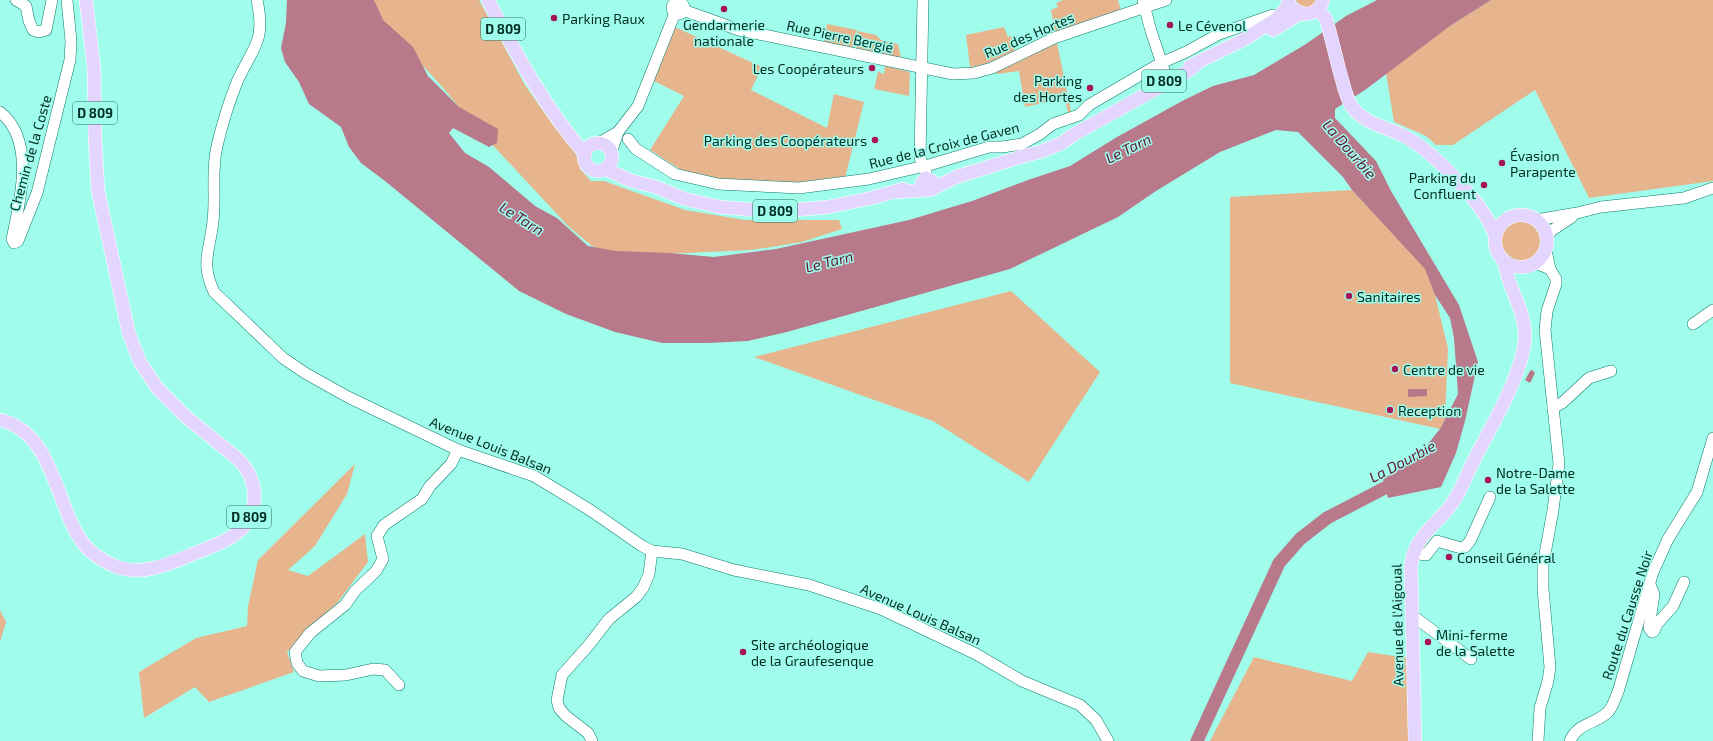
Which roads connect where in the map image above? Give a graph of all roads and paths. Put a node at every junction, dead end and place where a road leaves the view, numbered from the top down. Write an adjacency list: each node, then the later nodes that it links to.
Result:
1 (16, 0): 2 (street)
2 (52, 0)
3 (67, 0): 21 (street, Chemin de la Coste)
4 (86, 0): 49 (main road, D 809)
5 (257, 0): 51 (street, Avenue Louis Balsan)
6 (488, 0): 26 (main road, D 809)
7 (923, 0): 18 (street)
8 (1166, 0): 10 (street, Rue des Hortes)
9 (1289, 1): 13 (main road); 15 (main road, D 809)
10 (1144, 3): 16 (street); 18 (street, Rue des Hortes)
11 (676, 5): 18 (street, Rue Pierre Bergié); 22 (street)
12 (1323, 9): 13 (main road); 34 (main road)
13 (1301, 13): 15 (main road, D 809)
14 (1273, 15): 16 (street, Rue de la Croix de Gaven)
15 (1243, 40): 17 (main road, D 809)
16 (1161, 63): 19 (street); 25 (street, Rue de la Croix de Gaven)
17 (1197, 64): 19 (main road, D 809); 20 (main road, D 809)
18 (922, 68): 29 (street)
19 (1167, 79): 20 (main road, D 809)
20 (1132, 102): 23 (main road, D 809)
21 (0, 112)
22 (618, 132): 26 (street); 27 (street)
23 (1073, 135): 25 (main road, D 809); 28 (main road, D 809)
24 (628, 139): 29 (street, Rue de la Croix de Gaven)
25 (1043, 139): 28 (main road, D 809); 29 (street, Rue de la Croix de Gaven)
26 (592, 147): 27 (main road); 30 (main road)
27 (611, 155): 30 (main road); 32 (main road, D 809)
28 (1027, 155): 31 (main road, D 809)
29 (923, 166): 31 (street)
30 (605, 169): 32 (main road, D 809)
31 (927, 183): 32 (main road, D 809)
32 (656, 187)
33 (1713, 188): 35 (street)
34 (1478, 205): 36 (main road); 38 (main road)
35 (1577, 213): 37 (street); 39 (street)
36 (1508, 218): 37 (main road); 38 (main road)
37 (1536, 220): 39 (main road)
38 (1495, 236): 40 (main road)
39 (1546, 244): 41 (main road); 43 (street)
40 (1504, 260): 42 (main road); 44 (main road, Avenue de l'Aigoual)
41 (1535, 263): 42 (main road); 43 (street)
42 (1521, 267): 44 (main road, Avenue de l'Aigoual)
43 (1550, 269): 48 (street)
44 (1518, 300): 54 (main road, Avenue de l'Aigoual)
45 (1713, 310): 46 (street)
46 (1693, 324)
47 (1611, 371): 48 (street)
48 (1553, 408): 63 (street)
49 (0, 420)
50 (1713, 438): 56 (street, Route du Causse Noir)
51 (458, 450): 53 (street, Avenue Louis Balsan); 59 (street)
52 (1490, 496): 54 (street)
53 (652, 551): 60 (street); 61 (street, Avenue Louis Balsan)
54 (1413, 553): 57 (main road, Avenue de l'Aigoual)
55 (1684, 582): 56 (street)
56 (1649, 584): 64 (street, Route du Causse Noir)
57 (1413, 616): 58 (street); 62 (main road, Avenue de l'Aigoual)
58 (1471, 659)
59 (399, 685)
60 (592, 741)
61 (1108, 741)
62 (1415, 741)
63 (1538, 741)
64 (1570, 741)

